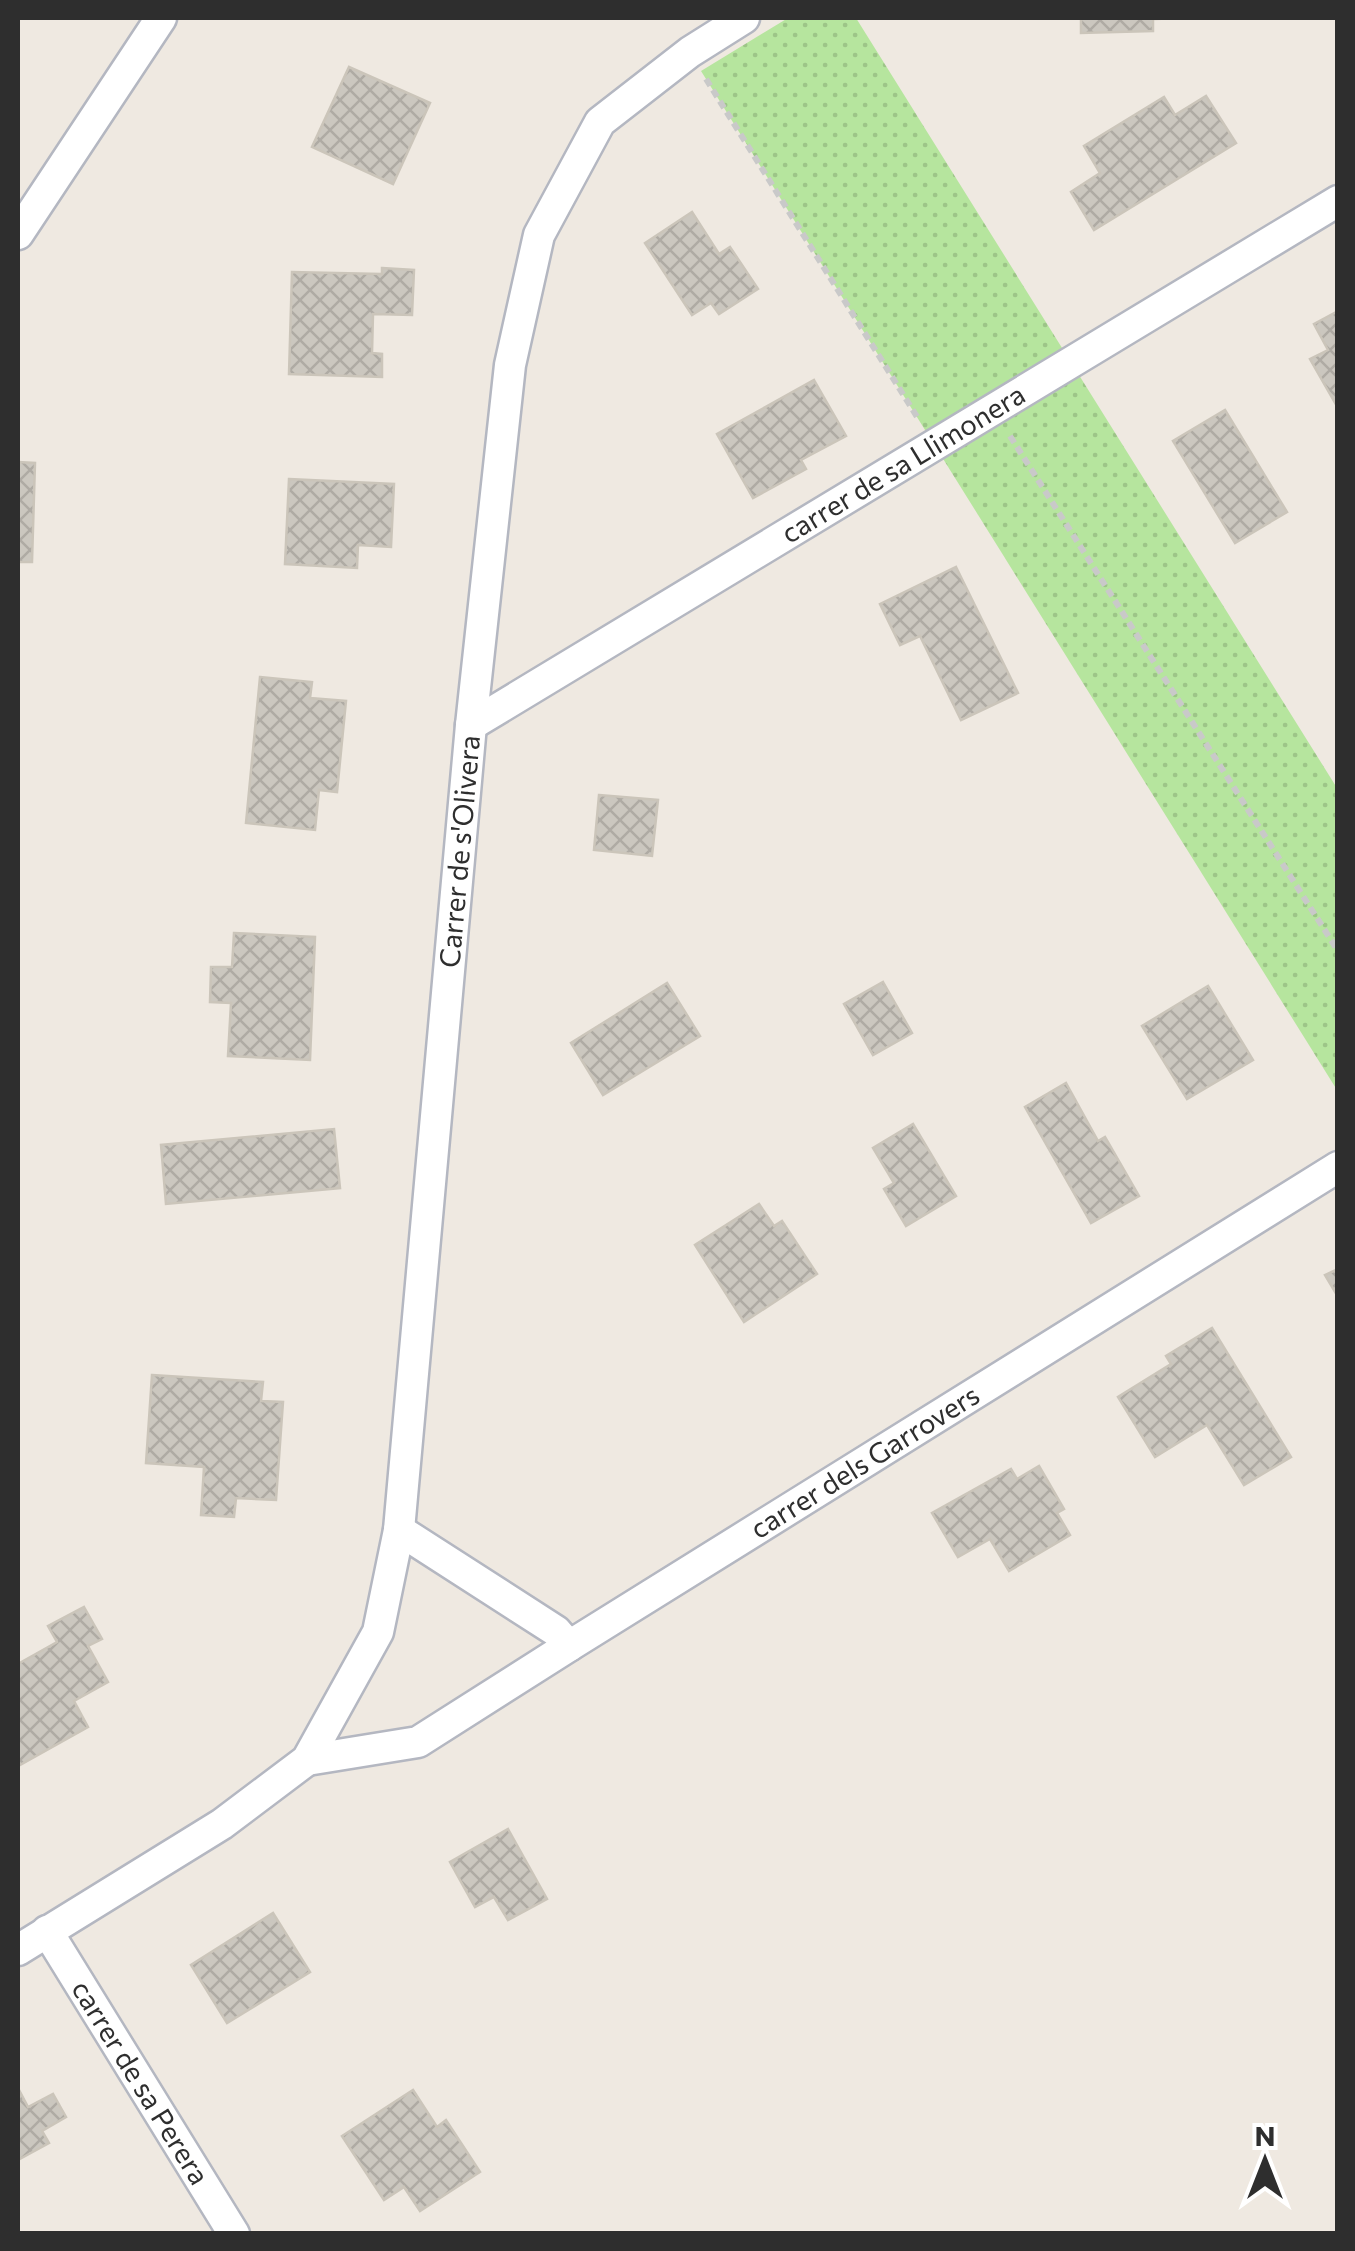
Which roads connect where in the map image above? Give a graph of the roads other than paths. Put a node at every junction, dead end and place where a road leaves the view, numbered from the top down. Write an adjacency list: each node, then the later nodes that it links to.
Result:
1 (160, 18): 4 (street)
2 (744, 18): 5 (street, Carrer de s'Olivera)
3 (1338, 201): 5 (street, carrer de sa Llimonera)
4 (18, 234)
5 (471, 725): 7 (street, Carrer de s'Olivera)
6 (1338, 1167): 8 (street, carrer dels Garrovers)
7 (398, 1530): 8 (street); 9 (street, Carrer de s'Olivera)
8 (569, 1646): 9 (street, carrer dels Garrovers)
9 (307, 1760): 10 (street)
10 (47, 1931): 11 (street); 12 (street, carrer de sa Perera)
11 (18, 1950)
12 (234, 2234)

